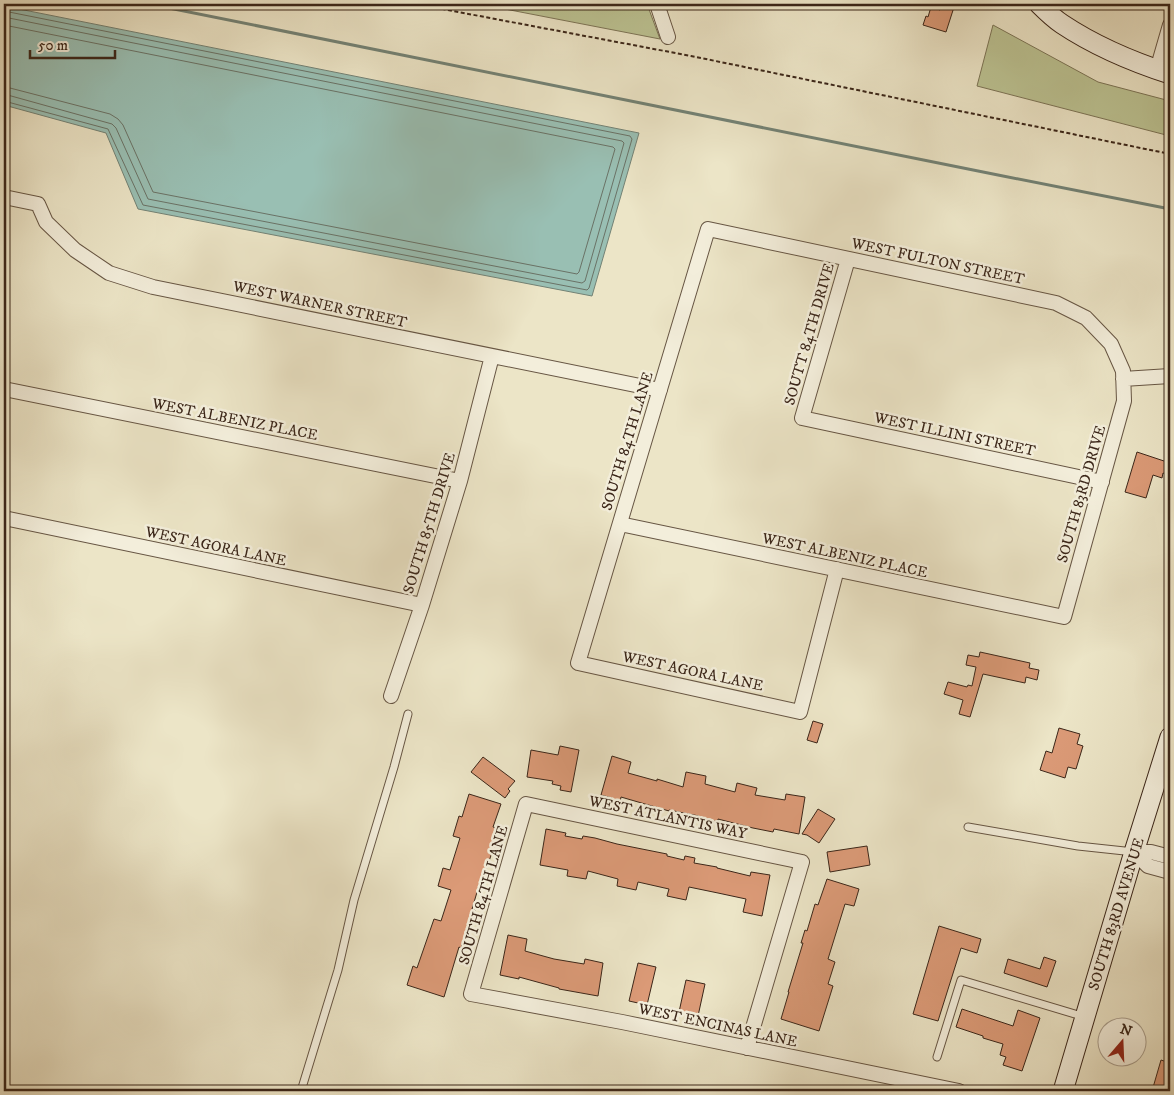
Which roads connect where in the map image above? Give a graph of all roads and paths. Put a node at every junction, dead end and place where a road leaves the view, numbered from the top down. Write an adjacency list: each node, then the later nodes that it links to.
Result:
1 (416, 4): 7 (path)
2 (657, 4): 5 (street)
3 (1038, 4): 6 (main road)
4 (1170, 25): 6 (street)
5 (668, 37)
6 (1164, 72)
7 (1170, 154)
8 (4, 197): 11 (street, WEST WARNER STREET)
9 (708, 229): 10 (street, WEST FULTON STREET); 15 (street, SOUTH 84TH LANE)
10 (848, 259): 13 (street, WEST FULTON STREET); 16 (street, SOUTT 84TH DRIVE)
11 (492, 356): 15 (street, WEST WARNER STREET); 17 (street, SOUTH 85TH DRIVE)
12 (1170, 376): 13 (street)
13 (1123, 379): 18 (street, SOUTH 83RD DRIVE)
14 (4, 389): 17 (street, WEST ALBENIZ PLACE)
15 (660, 390): 20 (street, SOUTH 84TH LANE)
16 (802, 418): 18 (street, WEST ILLINI STREET)
17 (460, 481): 22 (street, SOUTH 85TH DRIVE)
18 (1102, 482): 23 (street, SOUTH 83RD DRIVE)
19 (4, 518): 22 (street, WEST AGORA LANE)
20 (620, 524): 21 (street, WEST ALBENIZ PLACE); 24 (street, SOUTH 84TH LANE)
21 (837, 569): 23 (street, WEST ALBENIZ PLACE); 24 (street, WEST AGORA LANE)
22 (422, 605): 25 (street, SOUTH 85TH DRIVE)
23 (1064, 617)
24 (578, 663)
25 (391, 696)
26 (408, 714): 37 (lane)
27 (1170, 737): 30 (main road, SOUTH 83RD AVENUE)
28 (526, 804): 33 (street, SOUTH 84TH LANE); 35 (street, WEST ATLANTIS WAY)
29 (968, 827): 30 (lane)
30 (1134, 852): 31 (street); 32 (street); 34 (main road, SOUTH 83RD AVENUE)
31 (1170, 857)
32 (1170, 872)
33 (470, 994): 35 (street, WEST ENCINAS LANE)
34 (1085, 1017): 36 (lane); 39 (main road, SOUTH 83RD AVENUE)
35 (747, 1048): 38 (street, WEST ENCINAS LANE)
36 (937, 1057)
37 (300, 1091)
38 (959, 1091)
39 (1063, 1091)

